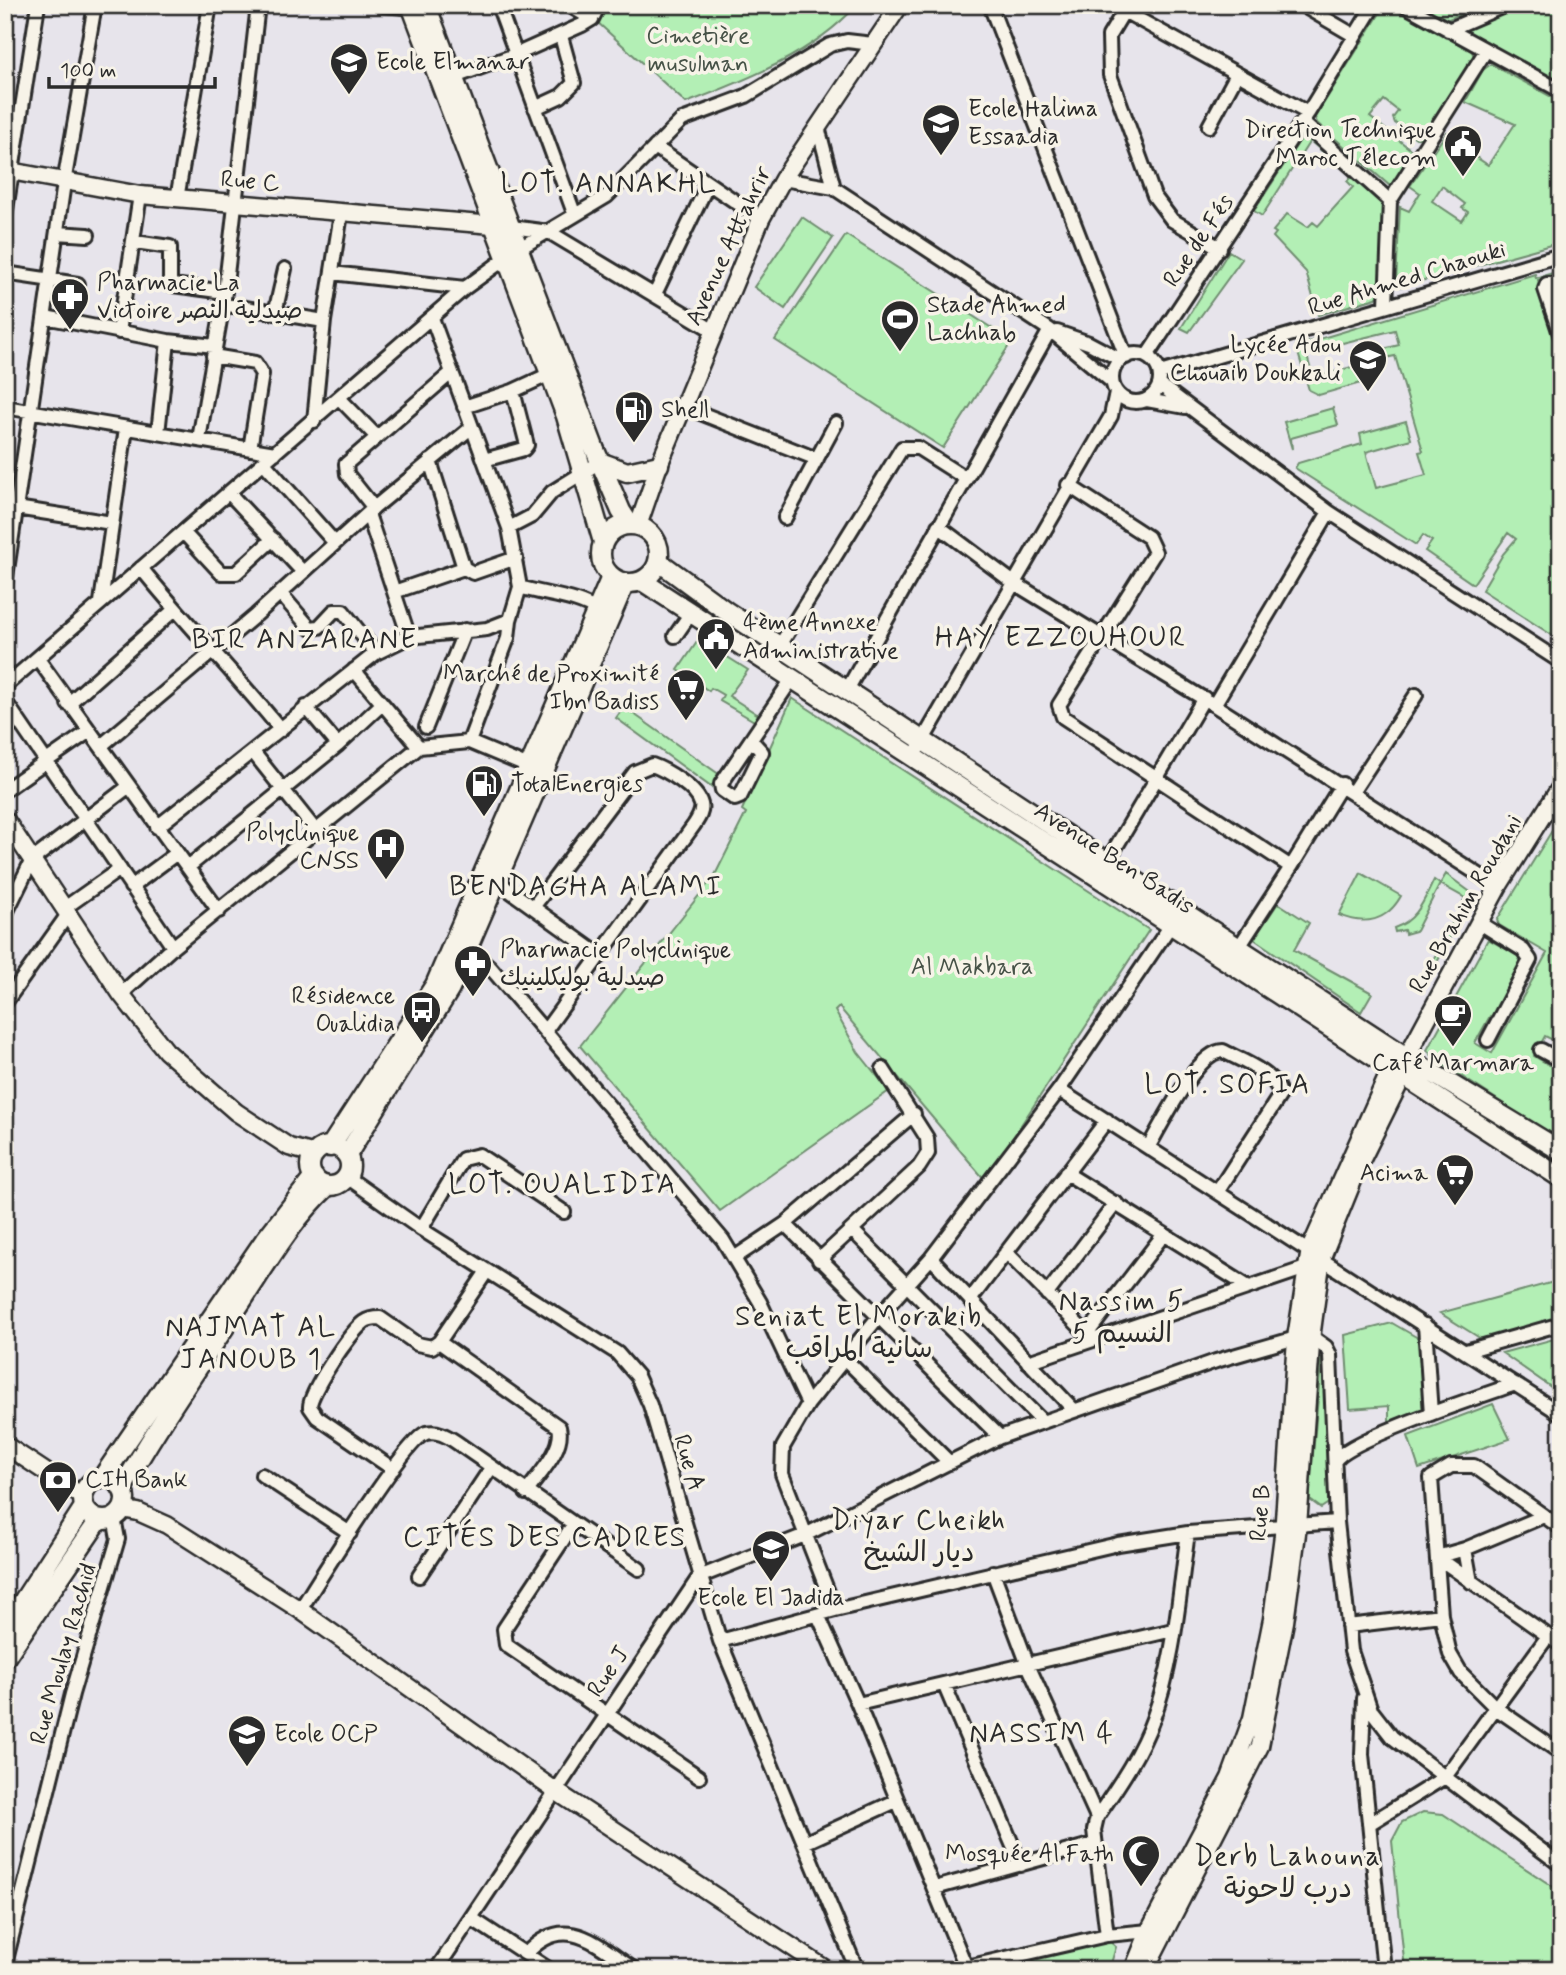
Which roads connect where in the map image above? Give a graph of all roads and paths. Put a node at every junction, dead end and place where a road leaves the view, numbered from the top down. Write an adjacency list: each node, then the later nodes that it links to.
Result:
1 (38, 5): 32 (street)
2 (94, 5): 34 (street)
3 (210, 5): 38 (street)
4 (258, 5): 40 (street)
5 (383, 5): 15 (street)
6 (498, 5): 23 (street)
7 (569, 5): 17 (street)
8 (599, 5): 17 (street)
9 (900, 5): 21 (street, Avenue Attahrir)
10 (990, 5): 73 (street)
11 (1302, 5): 20 (street)
12 (1374, 5): 20 (street, Rue de Fés)
13 (1404, 5): 18 (street)
14 (1506, 5): 18 (street)
15 (419, 7): 25 (main road); 45 (main road)
16 (1118, 8): 24 (street); 50 (street)
17 (592, 19): 19 (street)
18 (1448, 30): 22 (street)
19 (561, 36): 23 (street); 27 (street)
20 (1355, 36): 28 (street, Rue de Fés)
21 (873, 44): 30 (street, Avenue Attahrir); 31 (street)
22 (1485, 52): 26 (street); 39 (street)
23 (515, 55): 25 (street); 27 (street)
24 (1237, 74): 28 (street); 29 (street)
25 (454, 77): 45 (main road)
26 (1561, 91)
27 (535, 108): 42 (street)
28 (1305, 118): 39 (street); 50 (street, Rue de Fés)
29 (1209, 126)
30 (818, 127): 33 (street, Avenue Attahrir); 36 (street)
31 (655, 147): 35 (street); 42 (street)
32 (10, 171): 34 (street, Rue C); 43 (street)
33 (783, 179): 36 (street); 44 (street, Avenue Attahrir)
34 (64, 183): 37 (street, Rue C); 47 (street)
35 (708, 184): 44 (street); 59 (street)
36 (834, 188): 67 (street)
37 (140, 195): 38 (street, Rue C); 49 (street)
38 (177, 199): 40 (street, Rue C)
39 (1390, 201): 62 (street)
40 (236, 203): 41 (street, Rue C); 60 (street)
41 (341, 214): 45 (street, Rue C); 55 (street)
42 (574, 214): 46 (street)
43 (5, 216)
44 (761, 219): 68 (street, Avenue Attahrir)
45 (502, 226): 46 (street); 51 (main road)
46 (550, 232): 51 (street); 59 (street)
47 (57, 233): 48 (street); 56 (street)
48 (88, 235)
49 (135, 242): 60 (street); 69 (street)
50 (1220, 248): 73 (street, Rue de Fés)
51 (513, 253): 58 (street); 75 (main road); 101 (main road)
52 (1561, 255): 62 (street, Rue Ahmed Chaouki)
53 (285, 270): 63 (street)
54 (5, 273): 56 (street)
55 (332, 273): 58 (street); 66 (street)
56 (50, 279): 57 (street); 64 (street)
57 (78, 284)
58 (465, 288): 65 (street)
59 (655, 294): 68 (street)
60 (223, 298): 63 (street); 72 (street)
61 (1561, 298): 70 (street)
62 (1386, 306): 73 (street, Rue Ahmed Chaouki)
63 (275, 313): 66 (street)
64 (45, 317): 69 (street); 85 (street)
65 (432, 318): 74 (street); 78 (street)
66 (324, 321): 87 (street)
67 (1050, 330): 73 (street); 76 (street); 102 (street)
68 (714, 331): 83 (street, Avenue Attahrir)
69 (119, 332): 71 (street)
70 (1561, 337)
71 (168, 341): 72 (street); 91 (street)
72 (214, 351): 93 (street); 94 (street)
73 (1144, 364): 76 (street); 79 (street); 84 (street)
74 (451, 373): 82 (street); 92 (street)
75 (550, 374): 77 (street); 101 (main road)
76 (1114, 387): 80 (street); 86 (street)
77 (513, 391): 82 (street); 97 (street)
78 (340, 399): 87 (street); 92 (street)
79 (1147, 400): 80 (street); 84 (street)
80 (1130, 401): 86 (street)
81 (5, 407): 85 (street)
82 (464, 407): 89 (street)
83 (685, 407): 96 (street); 100 (street, Avenue Attahrir)
84 (1187, 408): 107 (street)
85 (32, 411): 90 (street); 105 (street)
86 (1111, 416): 103 (street)
87 (314, 421): 95 (street)
88 (836, 423): 96 (street)
89 (472, 427): 97 (street); 98 (street)
90 (126, 428): 91 (street); 110 (street)
91 (158, 433): 93 (street)
92 (376, 436): 106 (street)
93 (199, 439): 94 (street)
94 (250, 449): 95 (street)
95 (275, 453): 99 (street)
96 (817, 458): 108 (street)
97 (484, 460): 113 (street)
98 (430, 461): 106 (street); 121 (street)
99 (264, 463): 104 (street); 117 (street)
100 (659, 465): 101 (main road); 111 (street, Avenue Attahrir)
101 (592, 466): 111 (main road); 113 (street); 116 (main road)
102 (965, 478): 112 (street); 140 (street)
103 (1068, 485): 124 (street); 138 (street)
104 (229, 493): 114 (street); 115 (street)
105 (16, 508): 109 (street); 110 (street)
106 (371, 511): 117 (street); 127 (street)
107 (1329, 512): 144 (street); 151 (street)
108 (785, 518)
109 (9, 523): 125 (street)
110 (112, 523): 129 (street)
111 (634, 525): 116 (main road); 119 (main road)
112 (938, 526): 124 (street); 148 (street)
113 (509, 528): 118 (street)
114 (183, 532): 115 (street); 120 (street)
115 (274, 539): 122 (street)
116 (603, 541): 123 (main road)
117 (335, 543): 122 (street)
118 (516, 558): 121 (street); 126 (street)
119 (659, 561): 123 (main road); 132 (main road, Avenue Ben Badis)
120 (141, 568): 129 (street); 130 (street)
121 (464, 568): 127 (street)
122 (302, 571): 128 (street)
123 (626, 580): 131 (main road); 133 (main road, Avenue Ben Badis); 167 (main road)
124 (1014, 583): 138 (street); 158 (street)
125 (5, 584)
126 (520, 587): 131 (street); 134 (street)
127 (394, 592): 139 (street)
128 (280, 593): 141 (street); 142 (street)
129 (101, 602): 143 (street)
130 (174, 610): 141 (street); 152 (street)
131 (597, 611): 167 (main road)
132 (726, 611): 135 (main road); 140 (main road, Avenue Ben Badis)
133 (691, 613): 135 (main road, Avenue Ben Badis); 137 (street)
134 (510, 620): 136 (street); 160 (street)
135 (713, 627): 146 (main road, Avenue Ben Badis)
136 (465, 630): 139 (street); 155 (street)
137 (675, 636)
138 (1104, 636): 151 (street); 168 (street)
139 (409, 637): 142 (street)
140 (779, 647): 148 (main road, Avenue Ben Badis)
141 (213, 650): 156 (street); 162 (street)
142 (376, 653): 145 (street)
143 (38, 659): 147 (street); 152 (street)
144 (1561, 662)
145 (354, 670): 153 (street); 154 (street)
146 (792, 679): 159 (street); 165 (main road, Avenue Ben Badis)
147 (5, 686)
148 (847, 690): 158 (main road, Avenue Ben Badis)
149 (1416, 695): 171 (street)
150 (5, 701): 166 (street)
151 (1209, 702): 168 (street); 171 (street)
152 (68, 704): 157 (street)
153 (381, 705): 161 (street); 163 (street)
154 (306, 707): 156 (street); 161 (street)
155 (426, 727)
156 (281, 730): 164 (street)
157 (88, 732): 162 (street); 166 (street)
158 (922, 739): 165 (street); 180 (main road, Avenue Ben Badis)
159 (752, 741)
160 (469, 742): 163 (street); 167 (street)
161 (338, 745): 173 (street)
162 (101, 746): 170 (street)
163 (419, 747): 177 (street)
164 (253, 752): 173 (street); 176 (street)
165 (913, 757): 193 (main road, Avenue Ben Badis)
166 (45, 761): 172 (street); 175 (street)
167 (536, 771): 181 (main road); 185 (main road)
168 (1156, 778): 180 (street); 183 (street)
169 (1561, 786): 187 (street, Rue Brahim Roudani)
170 (128, 787): 175 (street); 176 (street)
171 (1347, 788): 183 (street); 187 (street)
172 (5, 790)
173 (282, 791): 177 (street); 182 (street)
174 (5, 819): 179 (street)
175 (85, 821): 179 (street); 184 (street)
176 (157, 827): 178 (street)
177 (316, 831): 191 (street)
178 (177, 853): 182 (street); 186 (street)
179 (32, 860): 188 (street); 190 (street)
180 (1107, 862): 193 (main road, Avenue Ben Badis)
181 (488, 865): 185 (street); 195 (main road)
182 (188, 867): 191 (street)
183 (1292, 867): 197 (street)
184 (120, 869): 186 (street); 190 (street)
185 (498, 881): 189 (street); 195 (main road)
186 (131, 887): 196 (street)
187 (1498, 887): 194 (street, Rue Brahim Roudani)
188 (9, 895): 192 (street)
189 (534, 906): 198 (street); 198 (street)
190 (67, 910): 199 (street); 200 (street)
191 (219, 911): 196 (street)
192 (5, 915)
193 (1176, 918): 197 (main road, Avenue Ben Badis); 204 (main road, Avenue Ben Badis); 207 (street)
194 (1478, 922): 202 (street); 204 (street, Rue Brahim Roudani)
195 (462, 943): 201 (street); 211 (main road); 213 (main road)
196 (173, 947): 199 (street)
197 (1239, 947): 204 (main road, Avenue Ben Badis)
198 (601, 956): 201 (street)
199 (121, 993): 211 (street)
200 (5, 1003)
201 (545, 1031): 227 (street)
202 (1488, 1041)
203 (1541, 1049): 205 (street)
204 (1403, 1060): 212 (main road, Avenue Ben Badis); 216 (main road, Avenue Ben Badis); 226 (street, Rue B)
205 (1561, 1061)
206 (883, 1069): 208 (street)
207 (1059, 1090): 209 (street); 228 (street)
208 (914, 1114): 221 (street); 223 (street)
209 (1107, 1120): 210 (street); 214 (street)
210 (1149, 1146): 218 (street); 218 (street)
211 (323, 1150): 213 (main road); 217 (main road)
212 (1561, 1151)
213 (347, 1155): 215 (main road)
214 (1066, 1173): 219 (street); 225 (street)
215 (347, 1177): 217 (main road); 222 (street, Rue A)
216 (1561, 1178)
217 (321, 1181): 258 (main road); 259 (main road)
218 (1219, 1191): 226 (street)
219 (1116, 1203): 224 (street); 234 (street)
220 (564, 1212): 222 (street)
221 (785, 1224): 227 (street); 229 (street)
222 (421, 1230): 231 (street, Rue A)
223 (852, 1230): 229 (street); 232 (street)
224 (1164, 1234): 233 (street); 239 (street)
225 (1006, 1252): 234 (street); 235 (street)
226 (1316, 1253): 230 (street, Rue B); 238 (street); 240 (street, Rue B)
227 (734, 1258): 246 (street)
228 (931, 1258): 232 (street); 235 (street)
229 (819, 1259): 236 (street)
230 (1306, 1268): 233 (street); 240 (street, Rue B)
231 (487, 1271): 241 (street); 276 (street, Rue A)
232 (905, 1286): 236 (street); 250 (street)
233 (1247, 1286): 239 (street)
234 (1047, 1294): 239 (street)
235 (970, 1300): 244 (street)
236 (879, 1316): 243 (street); 251 (street)
237 (1561, 1324): 242 (street)
238 (1425, 1325): 242 (street); 249 (street)
239 (1089, 1336): 244 (street)
240 (1304, 1338): 247 (street); 253 (street); 266 (street, Rue B)
241 (439, 1342): 256 (street); 260 (street)
242 (1466, 1351): 245 (street)
243 (845, 1359): 246 (street); 254 (street)
244 (1028, 1362): 247 (street)
245 (1515, 1384): 248 (street); 249 (street)
246 (808, 1404): 270 (street)
247 (1073, 1409): 250 (street)
248 (1561, 1414)
249 (1431, 1415): 253 (street)
250 (1042, 1421): 251 (street)
251 (1000, 1437): 254 (street)
252 (5, 1445): 261 (street)
253 (1335, 1461): 264 (street)
254 (950, 1463): 270 (street)
255 (491, 1468): 256 (street); 260 (street); 275 (street)
256 (393, 1469): 268 (street)
257 (262, 1475): 268 (street)
258 (102, 1478): 259 (main road); 261 (main road)
259 (122, 1489): 262 (main road)
260 (526, 1493): 265 (street)
261 (83, 1502): 262 (main road); 283 (main road)
262 (112, 1516): 278 (street); 288 (main road); 311 (street, Rue Moulay Rachid)
263 (1544, 1516): 267 (street); 271 (street); 272 (street)
264 (1337, 1522): 266 (street); 282 (street)
265 (573, 1525): 273 (street); 294 (street)
266 (1291, 1526): 269 (street); 308 (street, Rue B); 320 (street, Rue B)
267 (1561, 1528)
268 (350, 1533): 278 (street)
269 (1188, 1533): 274 (street); 284 (street)
270 (806, 1535): 276 (street); 279 (street)
271 (1465, 1549): 272 (street); 277 (street)
272 (1437, 1557): 277 (street); 281 (street)
273 (639, 1569)
274 (993, 1572): 279 (street); 289 (street)
275 (419, 1576)
276 (699, 1577): 286 (street, Rue A); 294 (street, Rue J)
277 (1471, 1582): 285 (street)
278 (300, 1610): 298 (street)
279 (835, 1610): 280 (street)
280 (818, 1615): 286 (street); 292 (street)
281 (1441, 1615): 282 (street); 293 (street)
282 (1348, 1626): 291 (street)
283 (5, 1629)
284 (1174, 1630): 289 (street); 300 (street)
285 (1548, 1636): 287 (street); 293 (street)
286 (720, 1641): 302 (street, Rue A)
287 (1561, 1645)
288 (5, 1658)
289 (1028, 1665): 290 (street); 300 (street)
290 (944, 1684): 292 (street); 304 (street)
291 (1364, 1692): 297 (street); 301 (street)
292 (858, 1704): 299 (street)
293 (1497, 1709): 295 (street); 297 (street)
294 (607, 1711): 296 (street); 298 (street, Rue J)
295 (1561, 1754)
296 (699, 1777)
297 (1446, 1777): 301 (street); 305 (street)
298 (557, 1792): 307 (street, Rue J); 312 (street)
299 (896, 1801): 302 (street); 306 (street)
300 (1097, 1817): 303 (street)
301 (1369, 1824): 321 (street)
302 (804, 1843): 318 (street, Rue A)
303 (1094, 1844): 304 (street); 309 (street)
304 (1021, 1865): 306 (street)
305 (1561, 1865)
306 (935, 1888): 313 (street)
307 (471, 1918): 310 (street); 314 (street, Rue J)
308 (1149, 1931): 309 (street); 319 (street, Rue B)
309 (1107, 1935): 313 (street)
310 (526, 1954): 315 (street); 316 (street)
311 (5, 1964)
312 (810, 1965): 317 (street)
313 (960, 1968)
314 (436, 1970)
315 (550, 1970)
316 (635, 1970)
317 (827, 1970)
318 (857, 1970)
319 (1133, 1970)
320 (1145, 1970)
321 (1384, 1970)

